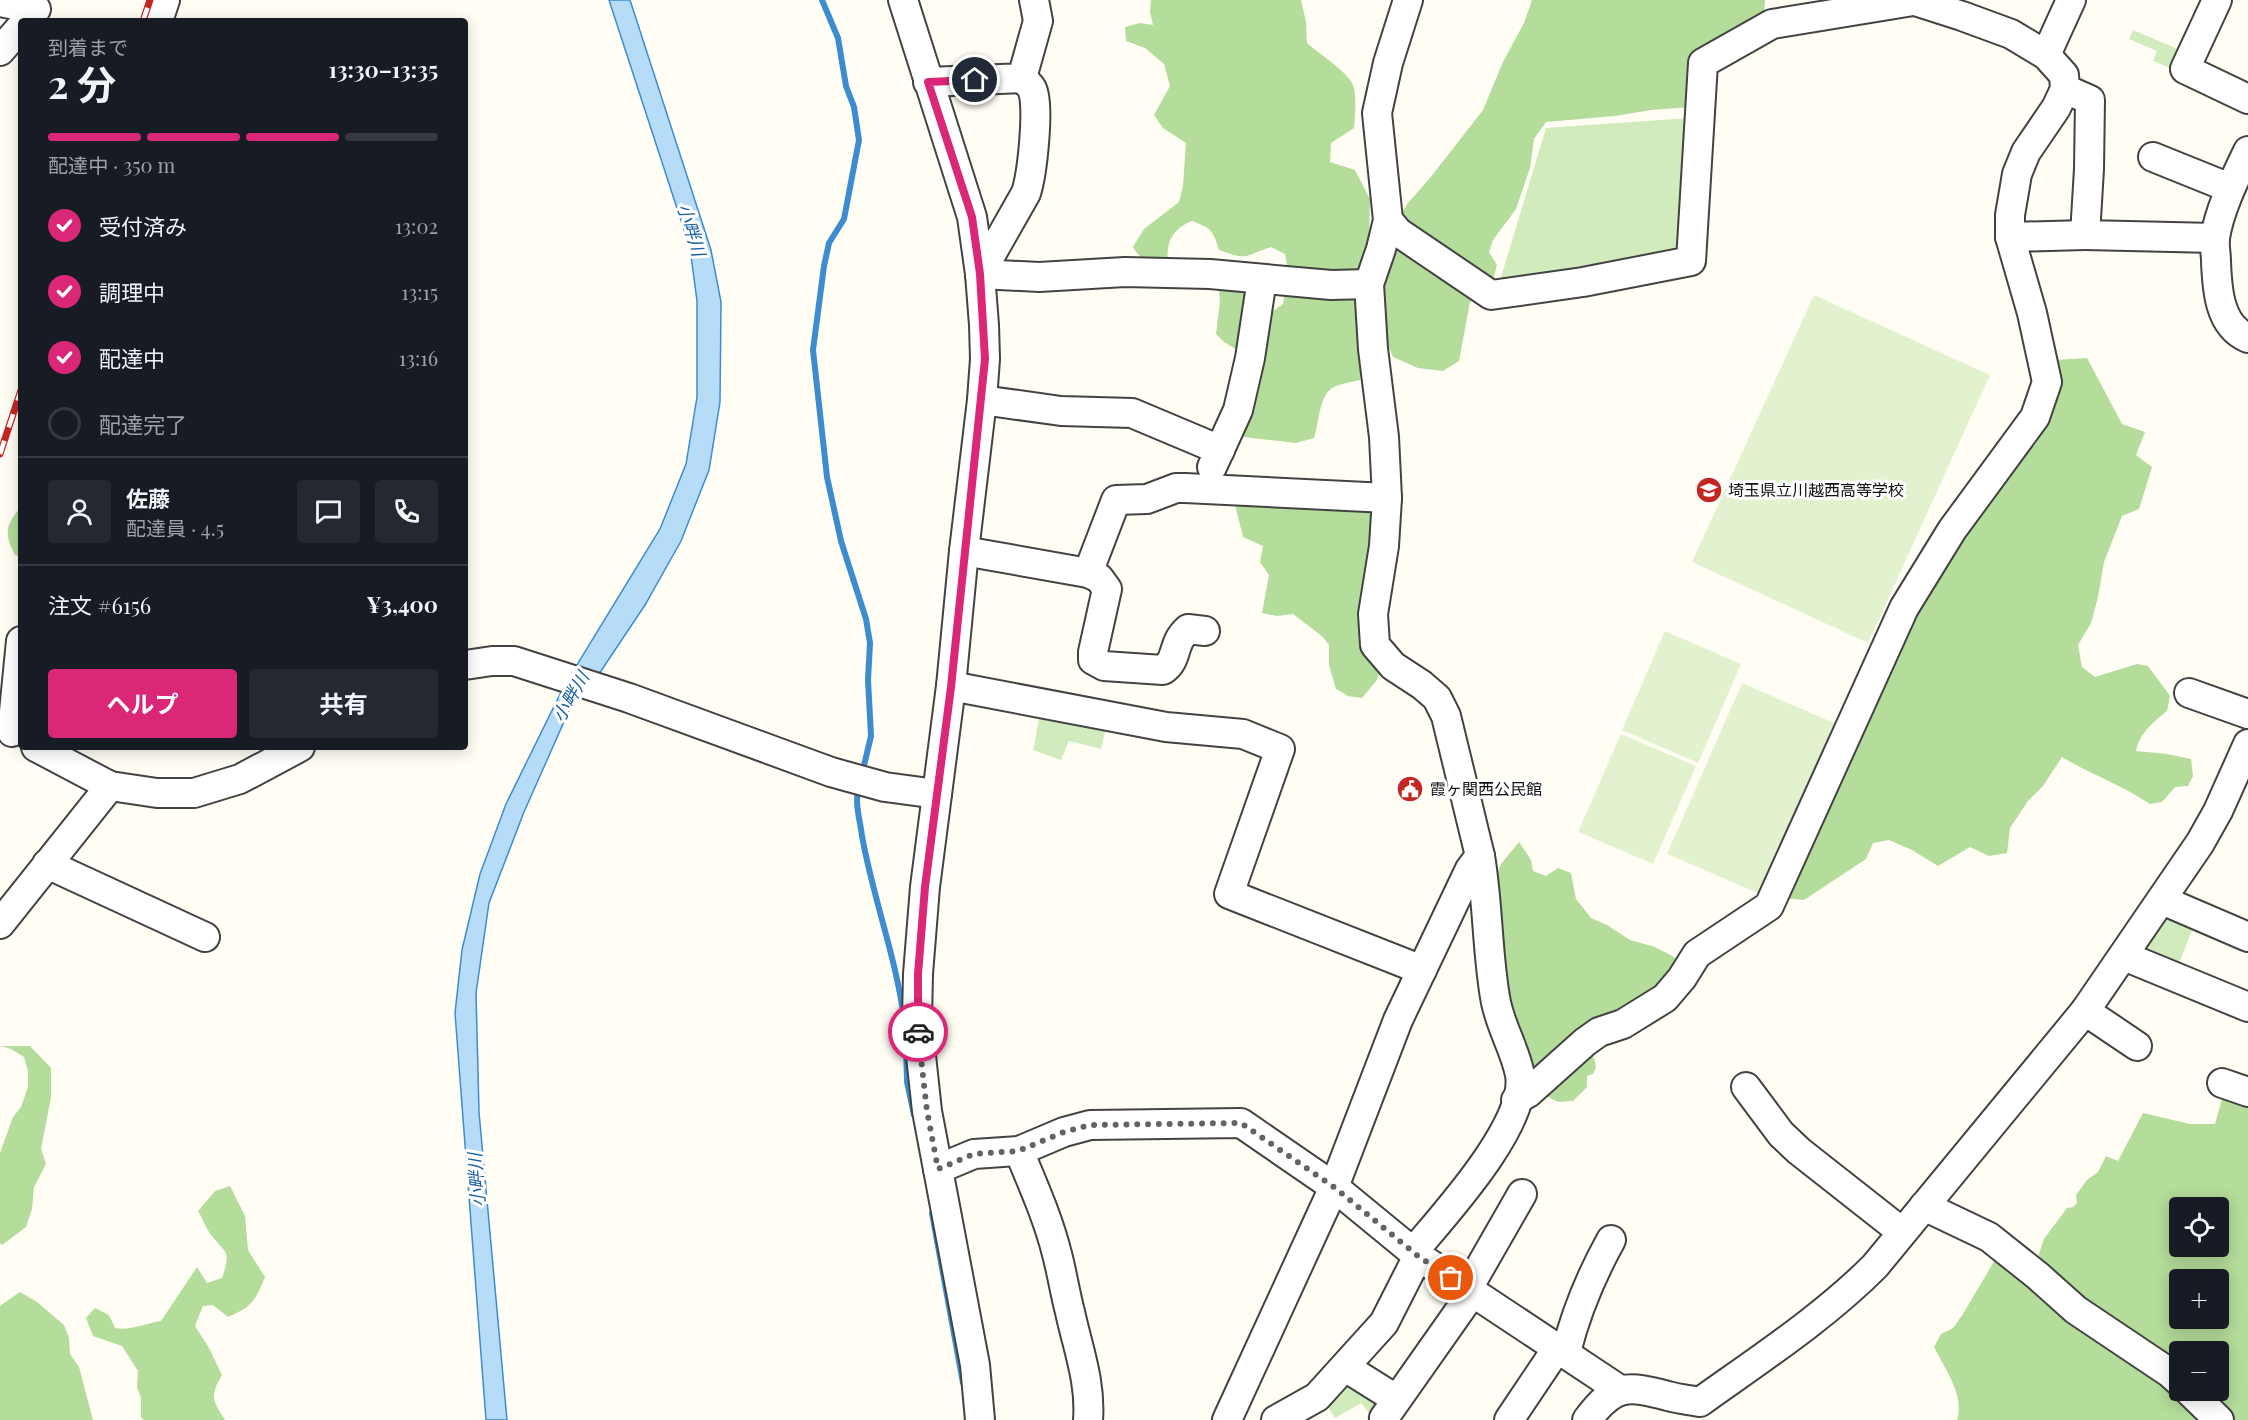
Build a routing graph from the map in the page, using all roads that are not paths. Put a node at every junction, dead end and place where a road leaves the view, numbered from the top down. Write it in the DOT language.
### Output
graph roads {
  1 [pos="165,0"];
  2 [pos="903,0"];
  3 [pos="1034,0"];
  4 [pos="1408,0"];
  5 [pos="2071,0"];
  6 [pos="2217,0"];
  7 [pos="1912,1"];
  8 [pos="0,2"];
  9 [pos="32,14"];
  10 [pos="160,18"];
  11 [pos="18,30"];
  12 [pos="0,51"];
  13 [pos="2046,55"];
  14 [pos="1022,78"];
  15 [pos="928,82"];
  16 [pos="2065,89"];
  17 [pos="2248,99"];
  18 [pos="2248,151"];
  19 [pos="2153,158"];
  20 [pos="2230,188"];
  21 [pos="1388,220"];
  22 [pos="2085,235"];
  23 [pos="2010,237"];
  24 [pos="2215,238"];
  25 [pos="980,274"];
  26 [pos="1262,279"];
  27 [pos="1369,284"];
  28 [pos="2248,338"];
  29 [pos="982,400"];
  30 [pos="1220,450"];
  31 [pos="1203,489"];
  32 [pos="1387,498"];
  33 [pos="964,550"];
  34 [pos="1088,573"];
  35 [pos="1205,631"];
  36 [pos="468,664"];
  37 [pos="951,687"];
  38 [pos="2189,693"];
  39 [pos="18,711"];
  40 [pos="2248,714"];
  41 [pos="17,735"];
  42 [pos="2248,744"];
  43 [pos="44,750"];
  44 [pos="294,750"];
  45 [pos="110,786"];
  46 [pos="937,794"];
  47 [pos="1480,856"];
  48 [pos="47,864"];
  49 [pos="2162,900"];
  50 [pos="0,924"];
  51 [pos="205,938"];
  52 [pos="2248,938"];
  53 [pos="2124,956"];
  54 [pos="1422,970"];
  55 [pos="2248,1007"];
  56 [pos="2085,1011"];
  57 [pos="2137,1046"];
  58 [pos="1746,1088"];
  59 [pos="1516,1100"];
  60 [pos="1018,1151"];
  61 [pos="938,1169"];
  62 [pos="1334,1187"];
  63 [pos="1522,1194"];
  64 [pos="1924,1206"];
  65 [pos="1902,1232"];
  66 [pos="1611,1240"];
  67 [pos="1416,1254"];
  68 [pos="1470,1292"];
  69 [pos="1562,1350"];
  70 [pos="1345,1367"];
  71 [pos="2169,1372"];
  72 [pos="1620,1390"];
  73 [pos="2199,1401"];
  74 [pos="1391,1410"];
  75 [pos="1706,1411"];
  76 [pos="980,1420"];
  77 [pos="1088,1420"];
  78 [pos="1227,1420"];
  79 [pos="1276,1420"];
  80 [pos="1509,1420"];
  81 [pos="1587,1420"];
  82 [pos="2219,1420"];
  1 -- 10 [label="street"];
  2 -- 15 [label="street"];
  3 -- 14 [label="street"];
  4 -- 21 [label="street"];
  5 -- 13 [label="street"];
  6 -- 17 [label="street"];
  7 -- 13 [label="street"];
  7 -- 21 [label="street"];
  8 -- 9 [label="street"];
  11 -- 12 [label="street"];
  13 -- 16 [label="street"];
  14 -- 15 [label="street"];
  14 -- 25 [label="street"];
  15 -- 25 [label="street"];
  16 -- 22 [label="street"];
  16 -- 23 [label="street"];
  18 -- 20 [label="street"];
  19 -- 20 [label="street"];
  20 -- 24 [label="street"];
  21 -- 27 [label="street"];
  22 -- 23 [label="street"];
  22 -- 24 [label="street"];
  23 -- 59 [label="street"];
  24 -- 28 [label="street"];
  25 -- 26 [label="street"];
  25 -- 29 [label="street"];
  26 -- 27 [label="street"];
  26 -- 30 [label="street"];
  27 -- 32 [label="street"];
  29 -- 30 [label="street"];
  29 -- 33 [label="street"];
  30 -- 31 [label="street"];
  31 -- 32 [label="street"];
  31 -- 34 [label="street"];
  32 -- 47 [label="street"];
  33 -- 34 [label="street"];
  33 -- 37 [label="street"];
  34 -- 35 [label="street"];
  36 -- 46 [label="street"];
  37 -- 46 [label="street"];
  37 -- 54 [label="street"];
  38 -- 40 [label="street"];
  39 -- 41 [label="street"];
  42 -- 49 [label="street"];
  43 -- 45 [label="street"];
  44 -- 45 [label="street"];
  45 -- 48 [label="street"];
  46 -- 61 [label="street"];
  47 -- 54 [label="street"];
  47 -- 59 [label="street"];
  48 -- 50 [label="street"];
  48 -- 51 [label="street"];
  49 -- 52 [label="street"];
  49 -- 53 [label="street"];
  53 -- 55 [label="street"];
  53 -- 56 [label="street"];
  54 -- 62 [label="street"];
  56 -- 57 [label="street"];
  56 -- 64 [label="street"];
  58 -- 65 [label="street"];
  59 -- 67 [label="street"];
  60 -- 61 [label="street"];
  60 -- 62 [label="street"];
  60 -- 77 [label="street"];
  61 -- 76 [label="street"];
  62 -- 67 [label="street"];
  62 -- 78 [label="street"];
  63 -- 68 [label="street"];
  64 -- 65 [label="street"];
  64 -- 71 [label="street"];
  65 -- 75 [label="street"];
  66 -- 69 [label="street"];
  67 -- 68 [label="street"];
  67 -- 70 [label="street"];
  68 -- 69 [label="street"];
  68 -- 74 [label="street"];
  69 -- 72 [label="street"];
  69 -- 80 [label="street"];
  70 -- 74 [label="street"];
  70 -- 79 [label="street"];
  72 -- 75 [label="street"];
  72 -- 81 [label="street"];
  73 -- 82 [label="street"];
}
